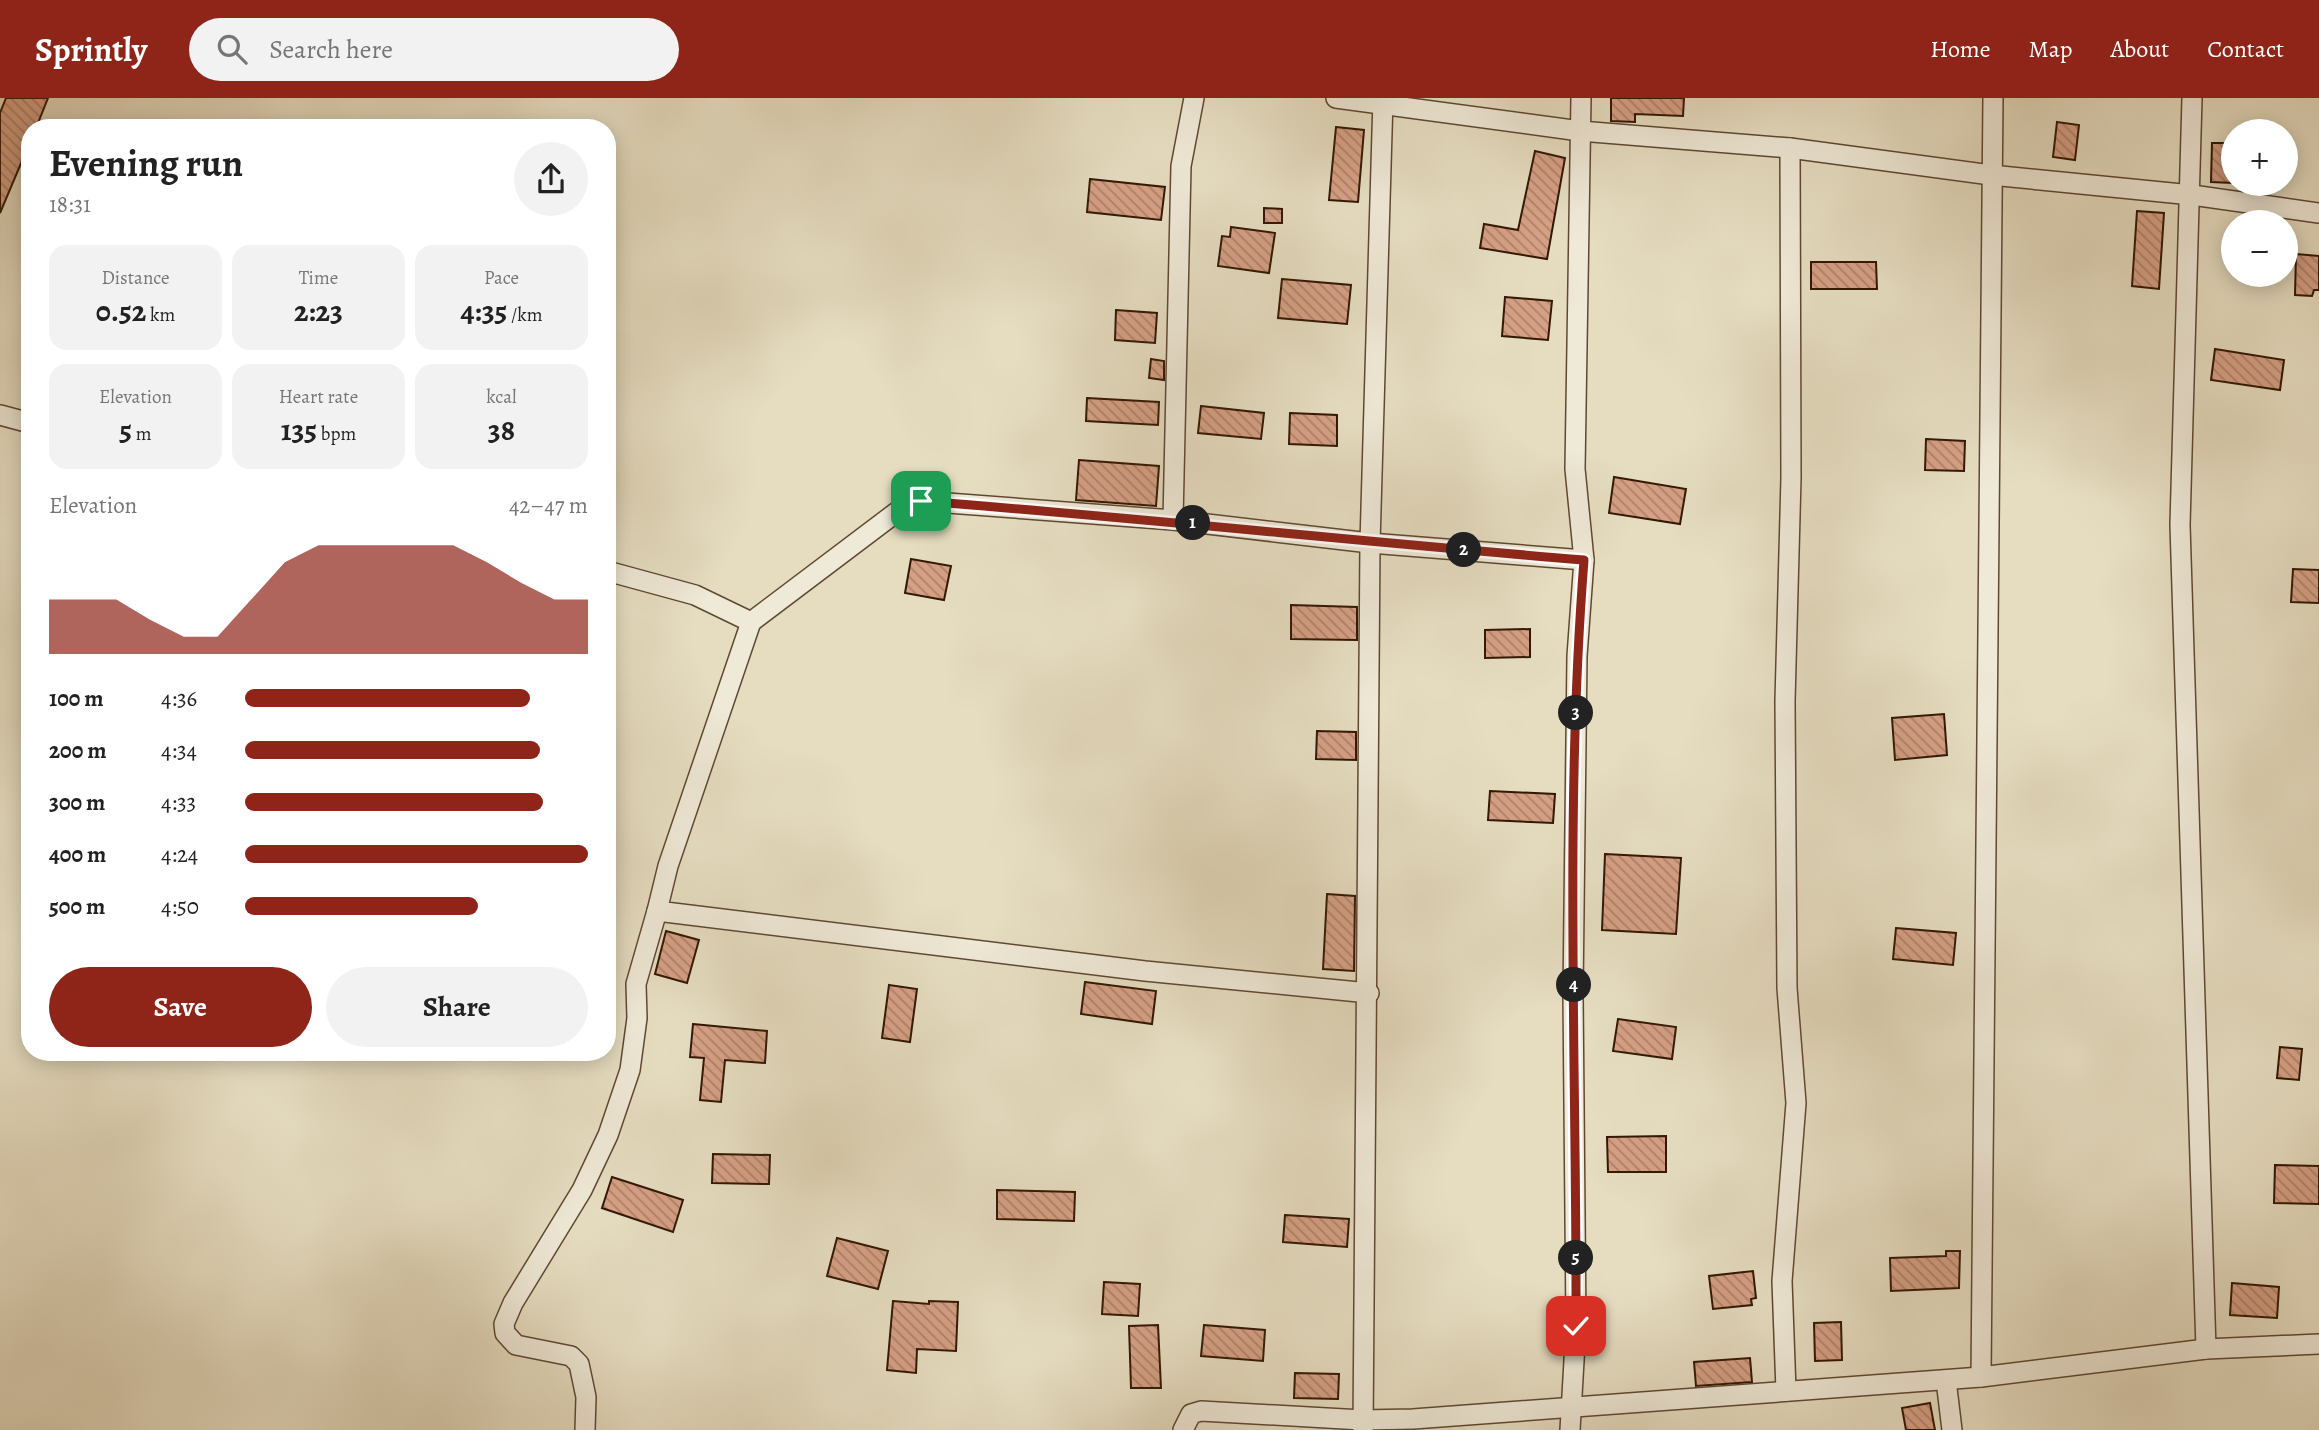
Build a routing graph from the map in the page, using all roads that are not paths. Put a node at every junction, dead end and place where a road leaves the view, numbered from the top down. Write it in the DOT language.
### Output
graph roads {
  1 [pos="1194,98"];
  2 [pos="1336,98"];
  3 [pos="1581,98"];
  4 [pos="1993,98"];
  5 [pos="2192,98"];
  6 [pos="1383,101"];
  7 [pos="1580,131"];
  8 [pos="1790,148"];
  9 [pos="1991,175"];
  10 [pos="2192,195"];
  11 [pos="2319,213"];
  12 [pos="0,415"];
  13 [pos="21,421"];
  14 [pos="1173,520"];
  15 [pos="1370,543"];
  16 [pos="1584,560"];
  17 [pos="616,573"];
  18 [pos="751,622"];
  19 [pos="657,911"];
  20 [pos="1368,993"];
  21 [pos="2319,1343"];
  22 [pos="2206,1349"];
  23 [pos="1981,1377"];
  24 [pos="1946,1380"];
  25 [pos="1786,1391"];
  26 [pos="1571,1405"];
  27 [pos="1363,1425"];
  28 [pos="585,1430"];
  29 [pos="1182,1430"];
  30 [pos="1570,1430"];
  31 [pos="1952,1430"];
  1 -- 14 [label="street"];
  2 -- 6 [label="street"];
  3 -- 7 [label="street"];
  4 -- 9 [label="street"];
  5 -- 10 [label="street"];
  6 -- 7 [label="street"];
  6 -- 15 [label="street"];
  7 -- 8 [label="street"];
  7 -- 16 [label="street"];
  8 -- 9 [label="street"];
  8 -- 25 [label="street"];
  9 -- 10 [label="street"];
  9 -- 23 [label="street"];
  10 -- 11 [label="street"];
  10 -- 22 [label="street"];
  12 -- 13 [label="street"];
  14 -- 15 [label="street"];
  14 -- 18 [label="street"];
  15 -- 16 [label="street"];
  15 -- 20 [label="street"];
  16 -- 26 [label="street"];
  17 -- 18 [label="street"];
  18 -- 19 [label="street"];
  19 -- 20 [label="street"];
  19 -- 28 [label="street"];
  20 -- 27 [label="street"];
  21 -- 22 [label="street"];
  22 -- 23 [label="street"];
  23 -- 24 [label="street"];
  24 -- 25 [label="street"];
  24 -- 31 [label="street"];
  25 -- 26 [label="street"];
  26 -- 27 [label="street"];
  26 -- 30 [label="street"];
  27 -- 29 [label="street"];
}
